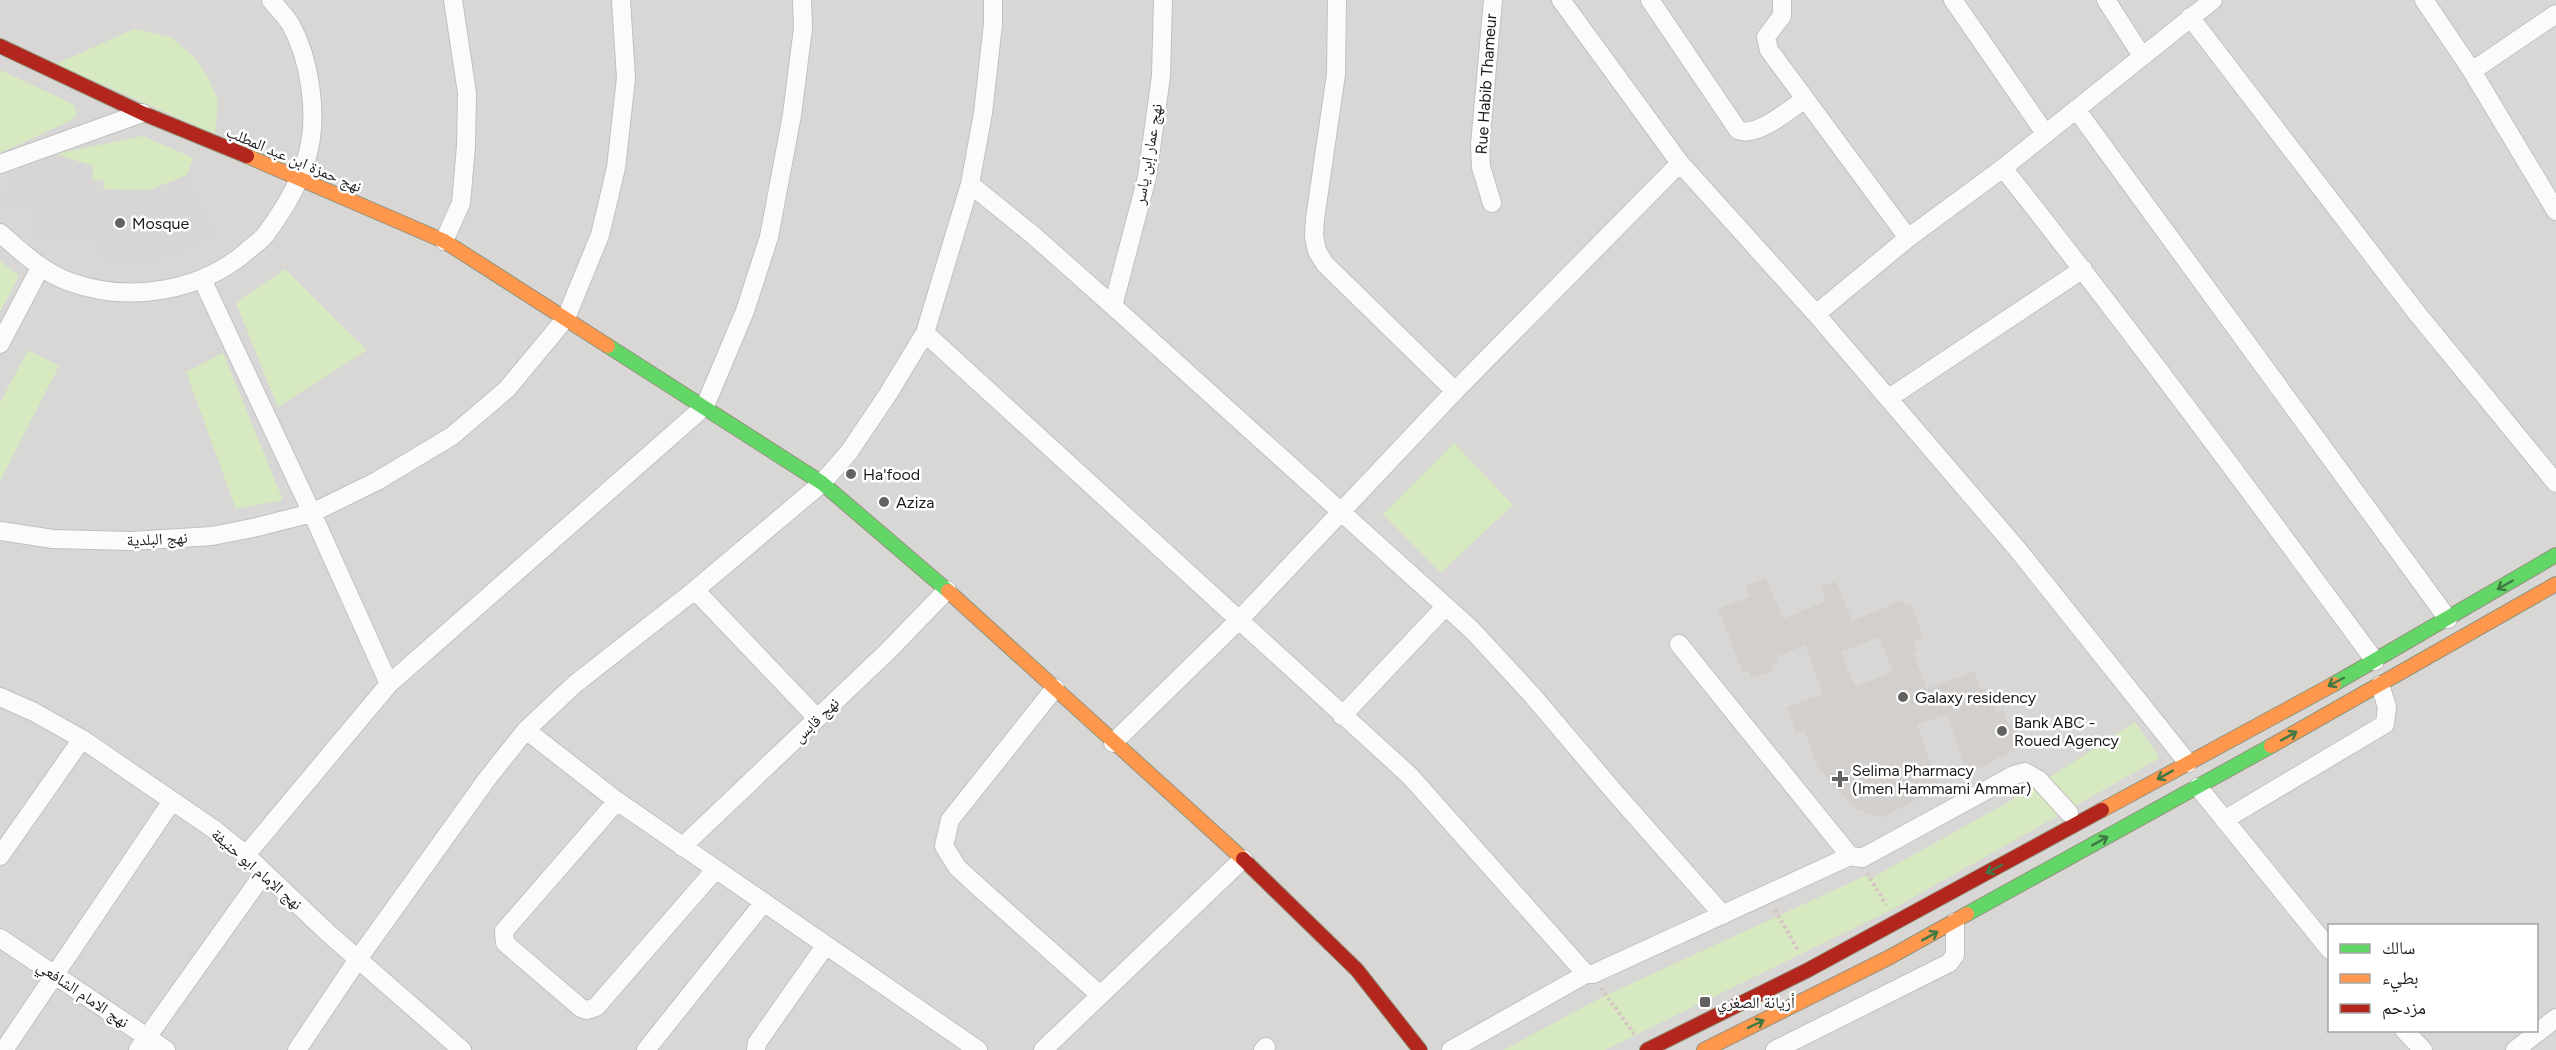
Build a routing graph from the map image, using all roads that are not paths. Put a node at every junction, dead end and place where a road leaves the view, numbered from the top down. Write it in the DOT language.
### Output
graph roads {
  1 [pos="271,0"];
  2 [pos="453,0"];
  3 [pos="621,0"];
  4 [pos="802,0"];
  5 [pos="993,0"];
  6 [pos="1163,0"];
  7 [pos="1337,0"];
  8 [pos="1492,0"];
  9 [pos="1561,0"];
  10 [pos="1650,0"];
  11 [pos="1782,0"];
  12 [pos="1953,0"];
  13 [pos="2106,0"];
  14 [pos="2212,0"];
  15 [pos="2424,0"];
  16 [pos="2556,14"];
  17 [pos="2190,17"];
  18 [pos="0,46"];
  19 [pos="2142,56"];
  20 [pos="2472,71"];
  21 [pos="1804,100"];
  22 [pos="2076,110"];
  23 [pos="142,113"];
  24 [pos="2045,133"];
  25 [pos="0,164"];
  26 [pos="1680,164"];
  27 [pos="2003,168"];
  28 [pos="300,178"];
  29 [pos="970,184"];
  30 [pos="1492,203"];
  31 [pos="2556,211"];
  32 [pos="0,233"];
  33 [pos="1908,238"];
  34 [pos="444,242"];
  35 [pos="40,268"];
  36 [pos="2083,269"];
  37 [pos="202,279"];
  38 [pos="1113,306"];
  39 [pos="1816,314"];
  40 [pos="566,318"];
  41 [pos="925,333"];
  42 [pos="0,344"];
  43 [pos="1455,391"];
  44 [pos="1889,398"];
  45 [pos="705,406"];
  46 [pos="822,483"];
  47 [pos="2556,483"];
  48 [pos="1340,512"];
  49 [pos="312,513"];
  50 [pos="0,531"];
  51 [pos="2556,555"];
  52 [pos="2556,584"];
  53 [pos="695,590"];
  54 [pos="947,590"];
  55 [pos="1444,607"];
  56 [pos="2448,618"];
  57 [pos="1240,619"];
  58 [pos="1679,644"];
  59 [pos="2375,662"];
  60 [pos="389,684"];
  61 [pos="2380,685"];
  62 [pos="1055,688"];
  63 [pos="0,697"];
  64 [pos="1342,716"];
  65 [pos="817,718"];
  66 [pos="2249,729"];
  67 [pos="526,730"];
  68 [pos="82,739"];
  69 [pos="1113,744"];
  70 [pos="2261,751"];
  71 [pos="2188,763"];
  72 [pos="2198,787"];
  73 [pos="172,801"];
  74 [pos="617,801"];
  75 [pos="2069,813"];
  76 [pos="2224,820"];
  77 [pos="682,847"];
  78 [pos="246,855"];
  79 [pos="0,856"];
  80 [pos="1856,857"];
  81 [pos="1243,859"];
  82 [pos="716,870"];
  83 [pos="264,873"];
  84 [pos="764,902"];
  85 [pos="1723,915"];
  86 [pos="1955,922"];
  87 [pos="0,938"];
  88 [pos="825,946"];
  89 [pos="2328,948"];
  90 [pos="358,959"];
  91 [pos="55,974"];
  92 [pos="1590,974"];
  93 [pos="1099,994"];
  94 [pos="2556,1018"];
  95 [pos="2406,1032"];
  96 [pos="142,1043"];
  97 [pos="1644,1046"];
  98 [pos="458,1048"];
  99 [pos="4,1050"];
  100 [pos="166,1050"];
  101 [pos="297,1050"];
  102 [pos="646,1050"];
  103 [pos="756,1050"];
  104 [pos="978,1050"];
  105 [pos="1043,1050"];
  106 [pos="1420,1050"];
  107 [pos="1451,1050"];
  108 [pos="1704,1050"];
  109 [pos="1775,1050"];
  110 [pos="2423,1050"];
  111 [pos="2515,1050"];
  1 -- 28 [label="street"];
  2 -- 34 [label="street"];
  3 -- 40 [label="street, نهج البلدية"];
  4 -- 45 [label="street"];
  5 -- 29 [label="street"];
  6 -- 38 [label="street, نهج عمار إبن ياسر"];
  7 -- 43 [label="street"];
  8 -- 30 [label="street, Rue Habib Thameur"];
  9 -- 26 [label="street"];
  10 -- 21 [label="street"];
  11 -- 21 [label="street"];
  12 -- 24 [label="street"];
  13 -- 19 [label="street"];
  14 -- 17 [label="street"];
  15 -- 20 [label="street"];
  16 -- 20 [label="street"];
  17 -- 19 [label="street"];
  17 -- 47 [label="street"];
  18 -- 23 [label="street, نهج حمزة ابن عبد المطلب"];
  19 -- 22 [label="street"];
  20 -- 31 [label="street"];
  21 -- 33 [label="street"];
  22 -- 24 [label="street"];
  22 -- 56 [label="street"];
  23 -- 25 [label="street"];
  23 -- 28 [label="street, نهج حمزة ابن عبد المطلب"];
  24 -- 27 [label="street"];
  26 -- 39 [label="street"];
  26 -- 43 [label="street"];
  27 -- 33 [label="street"];
  27 -- 36 [label="street"];
  28 -- 34 [label="street, نهج حمزة ابن عبد المطلب"];
  28 -- 37 [label="street"];
  29 -- 38 [label="street"];
  29 -- 41 [label="street"];
  32 -- 35 [label="street"];
  33 -- 39 [label="street"];
  34 -- 40 [label="street, نهج حمزة ابن عبد المطلب"];
  35 -- 37 [label="street"];
  35 -- 42 [label="street"];
  36 -- 44 [label="street"];
  36 -- 59 [label="street"];
  37 -- 49 [label="street"];
  38 -- 48 [label="street"];
  39 -- 44 [label="street"];
  40 -- 45 [label="street, نهج حمزة ابن عبد المطلب"];
  40 -- 49 [label="street, نهج البلدية"];
  41 -- 46 [label="street"];
  41 -- 57 [label="street"];
  43 -- 48 [label="street"];
  44 -- 71 [label="street"];
  45 -- 46 [label="street, نهج حمزة ابن عبد المطلب"];
  45 -- 60 [label="street"];
  46 -- 53 [label="street"];
  46 -- 54 [label="street, نهج حمزة ابن عبد المطلب"];
  48 -- 55 [label="street"];
  48 -- 57 [label="street"];
  49 -- 50 [label="street, نهج البلدية"];
  49 -- 60 [label="street"];
  51 -- 56 [label="street, one-way"];
  52 -- 61 [label="street"];
  53 -- 65 [label="street"];
  53 -- 67 [label="street"];
  54 -- 62 [label="street, نهج حمزة ابن عبد المطلب"];
  54 -- 65 [label="street, نهج قابس"];
  55 -- 64 [label="street"];
  55 -- 85 [label="street"];
  56 -- 59 [label="street"];
  57 -- 64 [label="street"];
  57 -- 69 [label="street"];
  58 -- 80 [label="street"];
  59 -- 66 [label="street, one-way"];
  60 -- 78 [label="street"];
  70 -- 61 [label="street, one-way"];
  61 -- 76 [label="street"];
  62 -- 69 [label="street, نهج حمزة ابن عبد المطلب"];
  62 -- 93 [label="street"];
  63 -- 68 [label="street, نهج الإمام ابو حنيفة"];
  64 -- 92 [label="street"];
  65 -- 77 [label="street, نهج قابس"];
  66 -- 70 [label="street"];
  66 -- 71 [label="street"];
  67 -- 74 [label="street"];
  67 -- 90 [label="street"];
  68 -- 73 [label="street, نهج الإمام ابو حنيفة"];
  68 -- 79 [label="street"];
  69 -- 81 [label="street, نهج حمزة ابن عبد المطلب"];
  70 -- 72 [label="street"];
  71 -- 97 [label="street, one-way"];
  72 -- 76 [label="street"];
  86 -- 72 [label="street, one-way"];
  73 -- 78 [label="street, نهج الإمام ابو حنيفة"];
  73 -- 91 [label="street"];
  74 -- 77 [label="street"];
  74 -- 82 [label="street"];
  75 -- 80 [label="street"];
  76 -- 89 [label="street"];
  77 -- 82 [label="street"];
  78 -- 83 [label="street, نهج الإمام ابو حنيفة"];
  80 -- 85 [label="street"];
  81 -- 93 [label="street"];
  81 -- 106 [label="street, نهج حمزة ابن عبد المطلب"];
  82 -- 84 [label="street"];
  83 -- 90 [label="street, نهج الإمام ابو حنيفة"];
  83 -- 96 [label="street"];
  84 -- 88 [label="street"];
  84 -- 102 [label="street"];
  85 -- 92 [label="street"];
  108 -- 86 [label="street, one-way"];
  86 -- 109 [label="street"];
  87 -- 91 [label="street, نهج الامام الشافعي"];
  88 -- 103 [label="street"];
  88 -- 104 [label="street"];
  90 -- 98 [label="street, نهج الإمام ابو حنيفة"];
  90 -- 101 [label="street"];
  91 -- 96 [label="street, نهج الامام الشافعي"];
  91 -- 99 [label="street"];
  92 -- 107 [label="street"];
  93 -- 105 [label="street"];
  94 -- 111 [label="street"];
  95 -- 110 [label="street"];
  96 -- 100 [label="street, نهج الامام الشافعي"];
}
